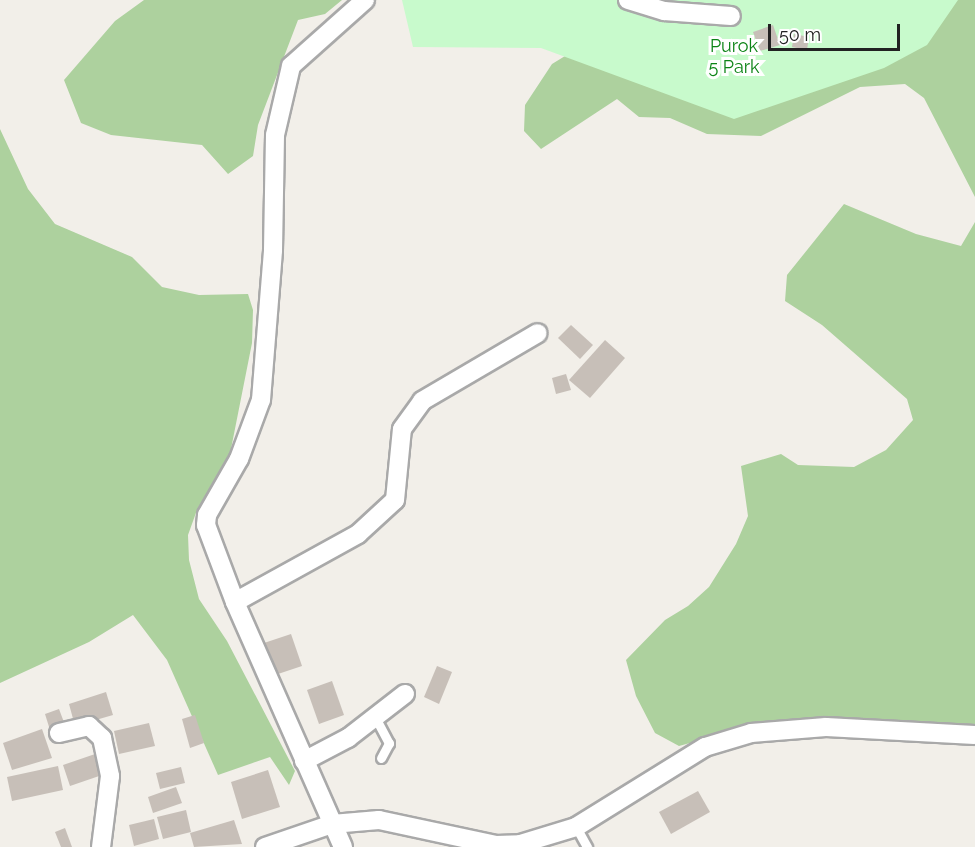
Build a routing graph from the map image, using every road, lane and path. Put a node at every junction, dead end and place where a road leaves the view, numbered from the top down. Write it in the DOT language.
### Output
graph roads {
  1 [pos="365,0"];
  2 [pos="628,0"];
  3 [pos="731,16"];
  4 [pos="538,333"];
  5 [pos="235,602"];
  6 [pos="405,694"];
  7 [pos="375,717"];
  8 [pos="58,733"];
  9 [pos="975,735"];
  10 [pos="381,758"];
  11 [pos="304,761"];
  12 [pos="332,824"];
  13 [pos="576,827"];
  14 [pos="101,847"];
  15 [pos="266,847"];
  16 [pos="343,847"];
  17 [pos="587,847"];
  1 -- 5 [label="street"];
  2 -- 3 [label="street"];
  4 -- 5 [label="street"];
  5 -- 11 [label="street"];
  6 -- 7 [label="street"];
  7 -- 10 [label="lane"];
  7 -- 11 [label="street"];
  8 -- 14 [label="street"];
  9 -- 13 [label="street"];
  11 -- 12 [label="street"];
  12 -- 13 [label="street"];
  12 -- 15 [label="street"];
  12 -- 16 [label="street"];
  13 -- 17 [label="lane"];
}
